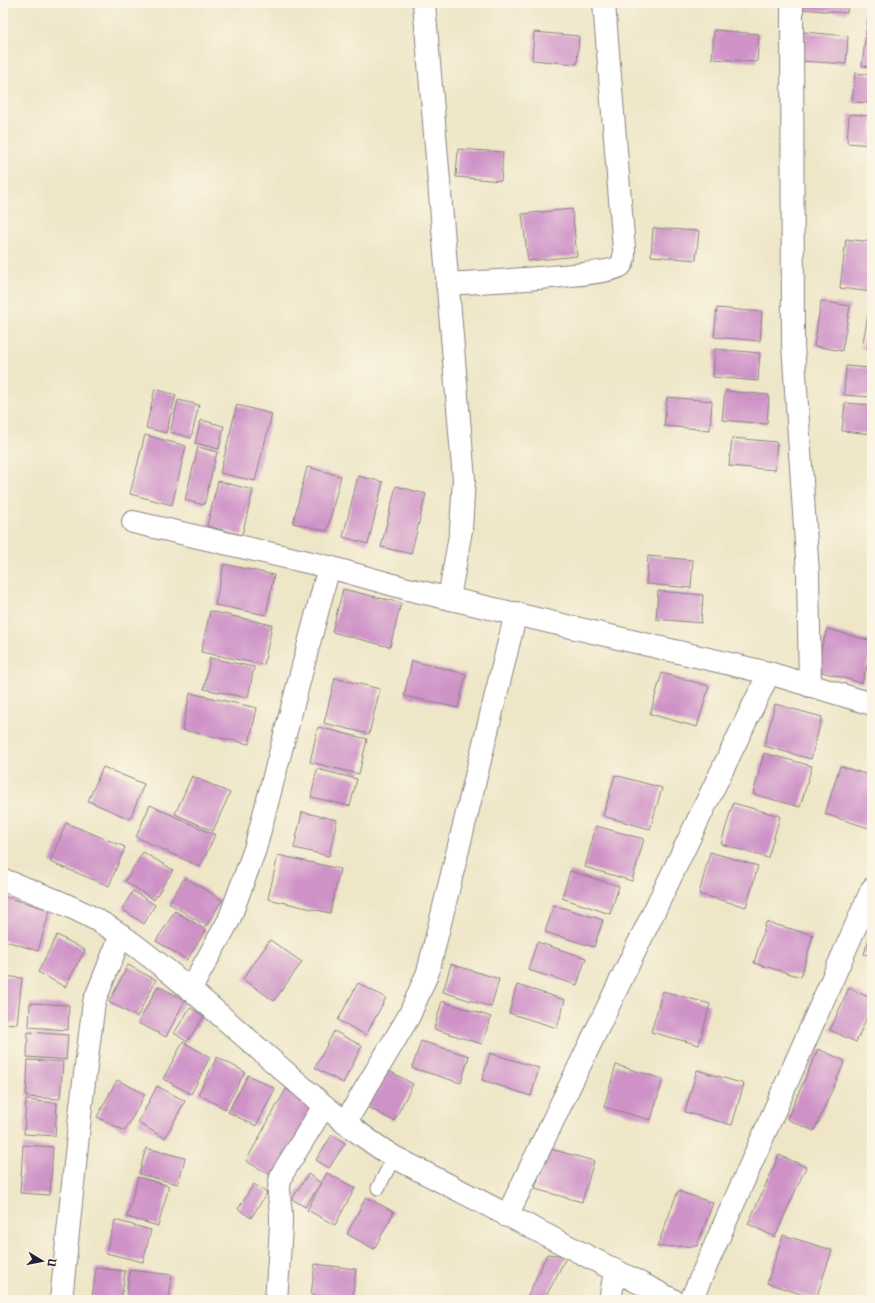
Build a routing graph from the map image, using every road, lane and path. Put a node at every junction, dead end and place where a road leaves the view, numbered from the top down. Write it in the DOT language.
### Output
graph roads {
  1 [pos="424,3"];
  2 [pos="604,3"];
  3 [pos="792,3"];
  4 [pos="447,284"];
  5 [pos="134,522"];
  6 [pos="329,567"];
  7 [pos="449,598"];
  8 [pos="516,613"];
  9 [pos="769,673"];
  10 [pos="810,686"];
  11 [pos="872,704"];
  12 [pos="3,880"];
  13 [pos="872,889"];
  14 [pos="121,935"];
  15 [pos="190,990"];
  16 [pos="324,1106"];
  17 [pos="345,1123"];
  18 [pos="394,1157"];
  19 [pos="378,1188"];
  20 [pos="507,1216"];
  21 [pos="615,1271"];
  22 [pos="61,1300"];
  23 [pos="276,1300"];
  24 [pos="610,1300"];
  25 [pos="673,1300"];
  26 [pos="691,1300"];
  1 -- 4 [label="street"];
  2 -- 4 [label="street"];
  3 -- 10 [label="street"];
  4 -- 7 [label="street"];
  5 -- 6 [label="street"];
  6 -- 7 [label="street"];
  6 -- 15 [label="street"];
  7 -- 8 [label="street"];
  8 -- 9 [label="street"];
  8 -- 17 [label="street"];
  9 -- 10 [label="street"];
  9 -- 20 [label="street"];
  10 -- 11 [label="street"];
  12 -- 14 [label="street"];
  13 -- 26 [label="street"];
  14 -- 15 [label="street"];
  14 -- 22 [label="street"];
  15 -- 16 [label="street"];
  16 -- 17 [label="street"];
  16 -- 23 [label="street"];
  17 -- 18 [label="street"];
  18 -- 19 [label="lane"];
  18 -- 20 [label="street"];
  20 -- 21 [label="street"];
  21 -- 24 [label="street"];
  21 -- 25 [label="street"];
}
